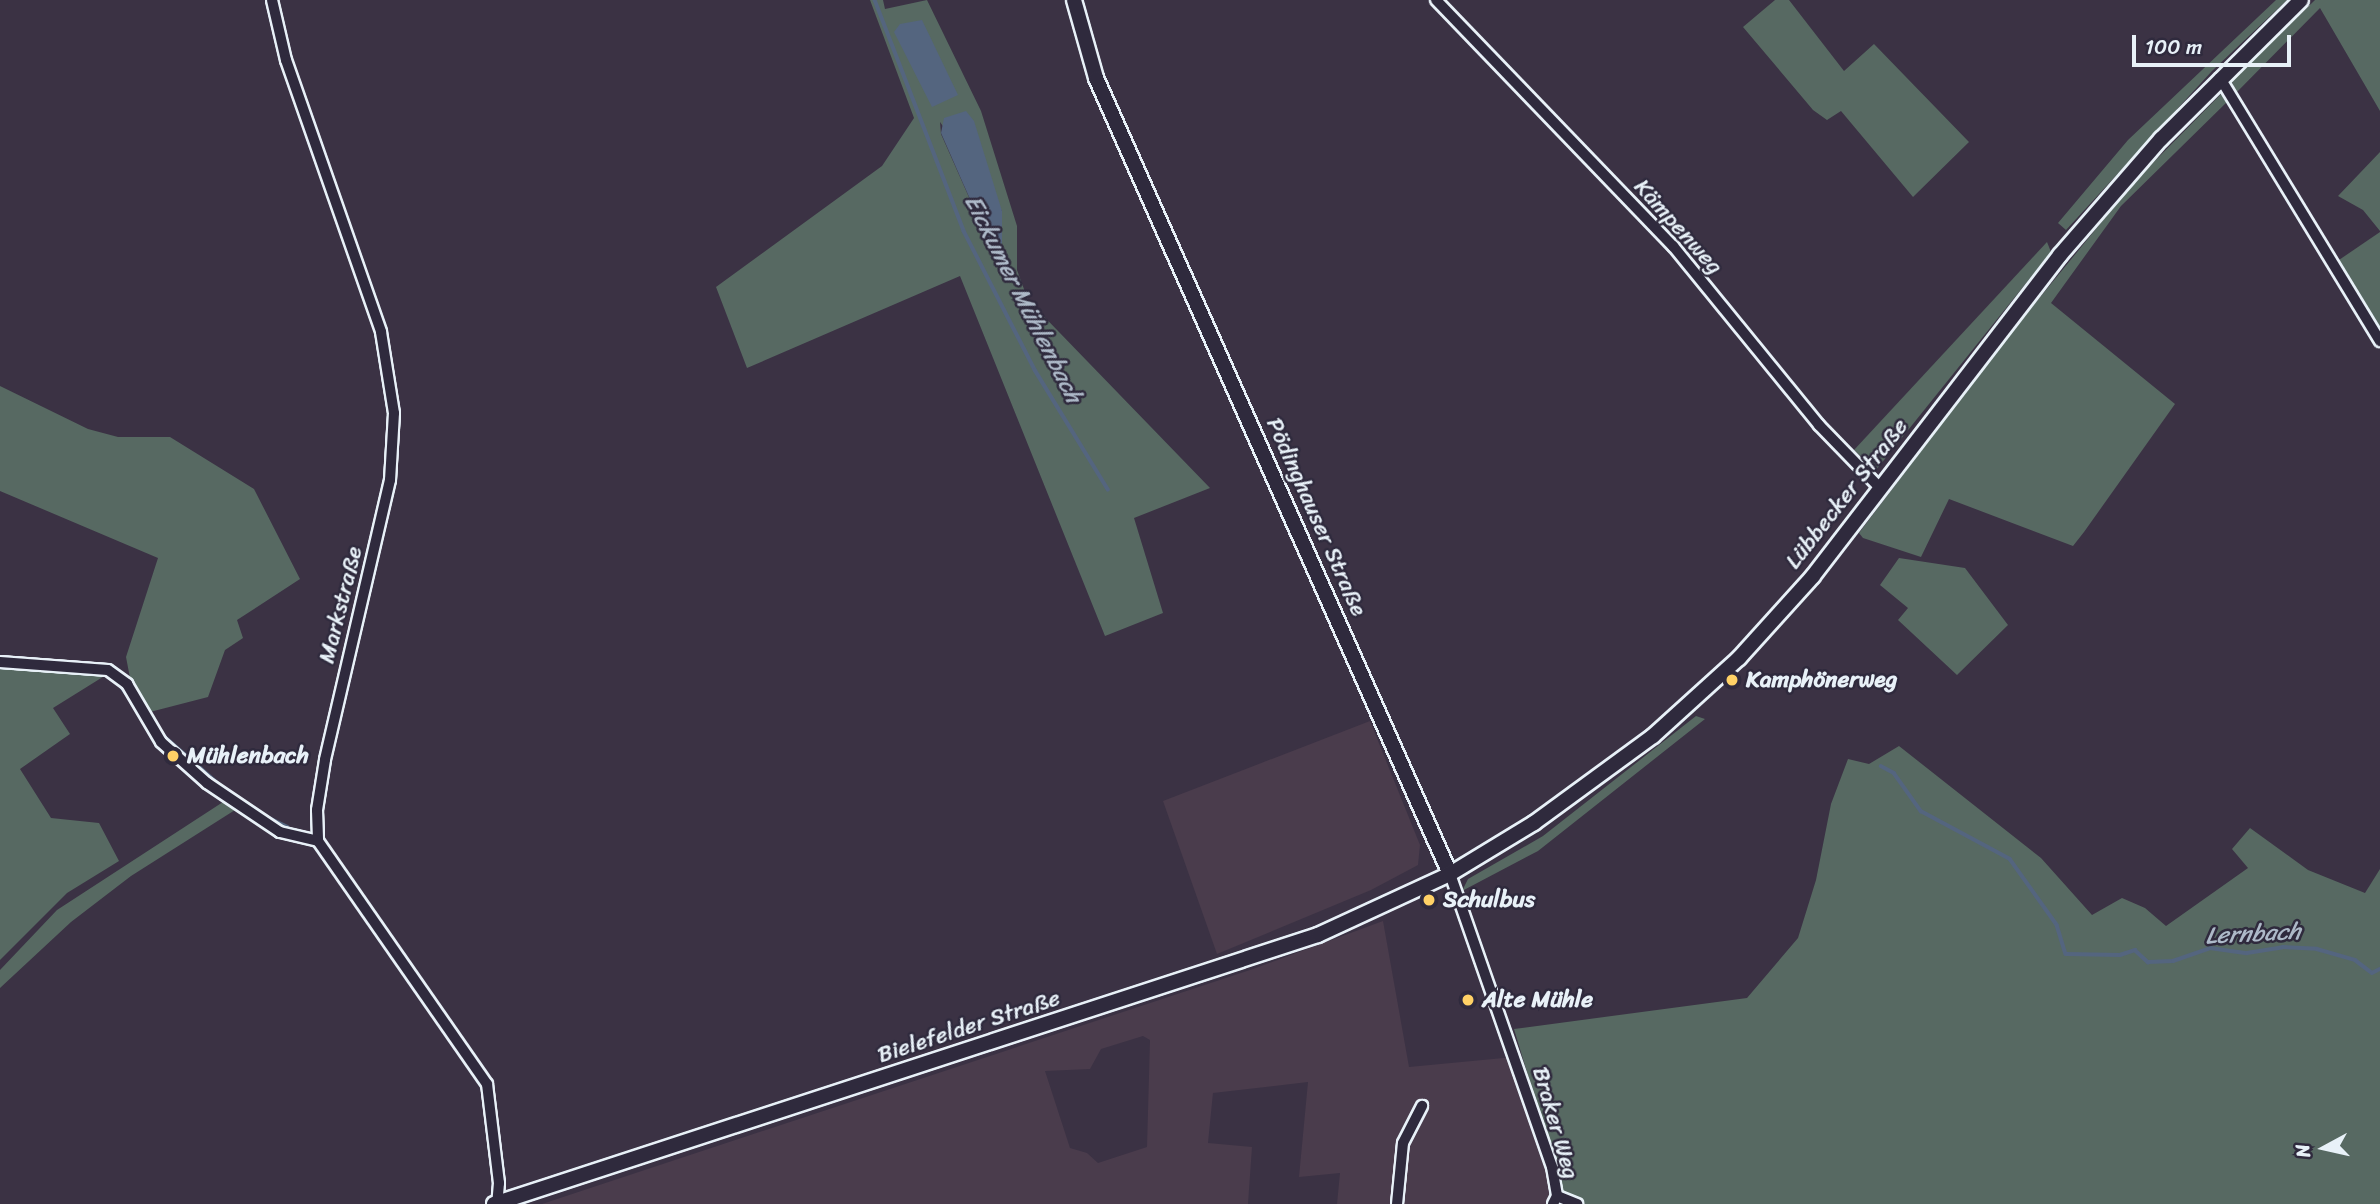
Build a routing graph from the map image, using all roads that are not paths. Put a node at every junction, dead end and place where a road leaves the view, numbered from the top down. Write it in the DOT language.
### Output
graph roads {
  1 [pos="272,0"];
  2 [pos="1074,0"];
  3 [pos="1436,0"];
  4 [pos="2301,0"];
  5 [pos="2220,78"];
  6 [pos="2380,341"];
  7 [pos="1881,489"];
  8 [pos="0,662"];
  9 [pos="318,841"];
  10 [pos="1450,874"];
  11 [pos="1514,1054"];
  12 [pos="1422,1106"];
  13 [pos="499,1183"];
  14 [pos="1555,1200"];
  15 [pos="514,1201"];
  16 [pos="496,1204"];
  17 [pos="1397,1204"];
  18 [pos="1577,1204"];
  1 -- 9 [label="street, Markstraße"];
  2 -- 10 [label="main road, Pödinghauser Straße"];
  3 -- 7 [label="street, Kämpenweg"];
  4 -- 5 [label="main road, Lübbecker Straße"];
  5 -- 6 [label="street"];
  5 -- 7 [label="main road, Lübbecker Straße"];
  7 -- 10 [label="main road, Lübbecker Straße"];
  8 -- 9 [label="street"];
  9 -- 13 [label="street"];
  10 -- 11 [label="street, Pödinghauser Straße"];
  10 -- 15 [label="main road, Bielefelder Straße"];
  11 -- 14 [label="street, Braker Weg"];
  12 -- 17 [label="street"];
  13 -- 15 [label="street"];
  13 -- 16 [label="street"];
  14 -- 18 [label="street"];
  15 -- 16 [label="main road, Bielefelder Straße"];
}
